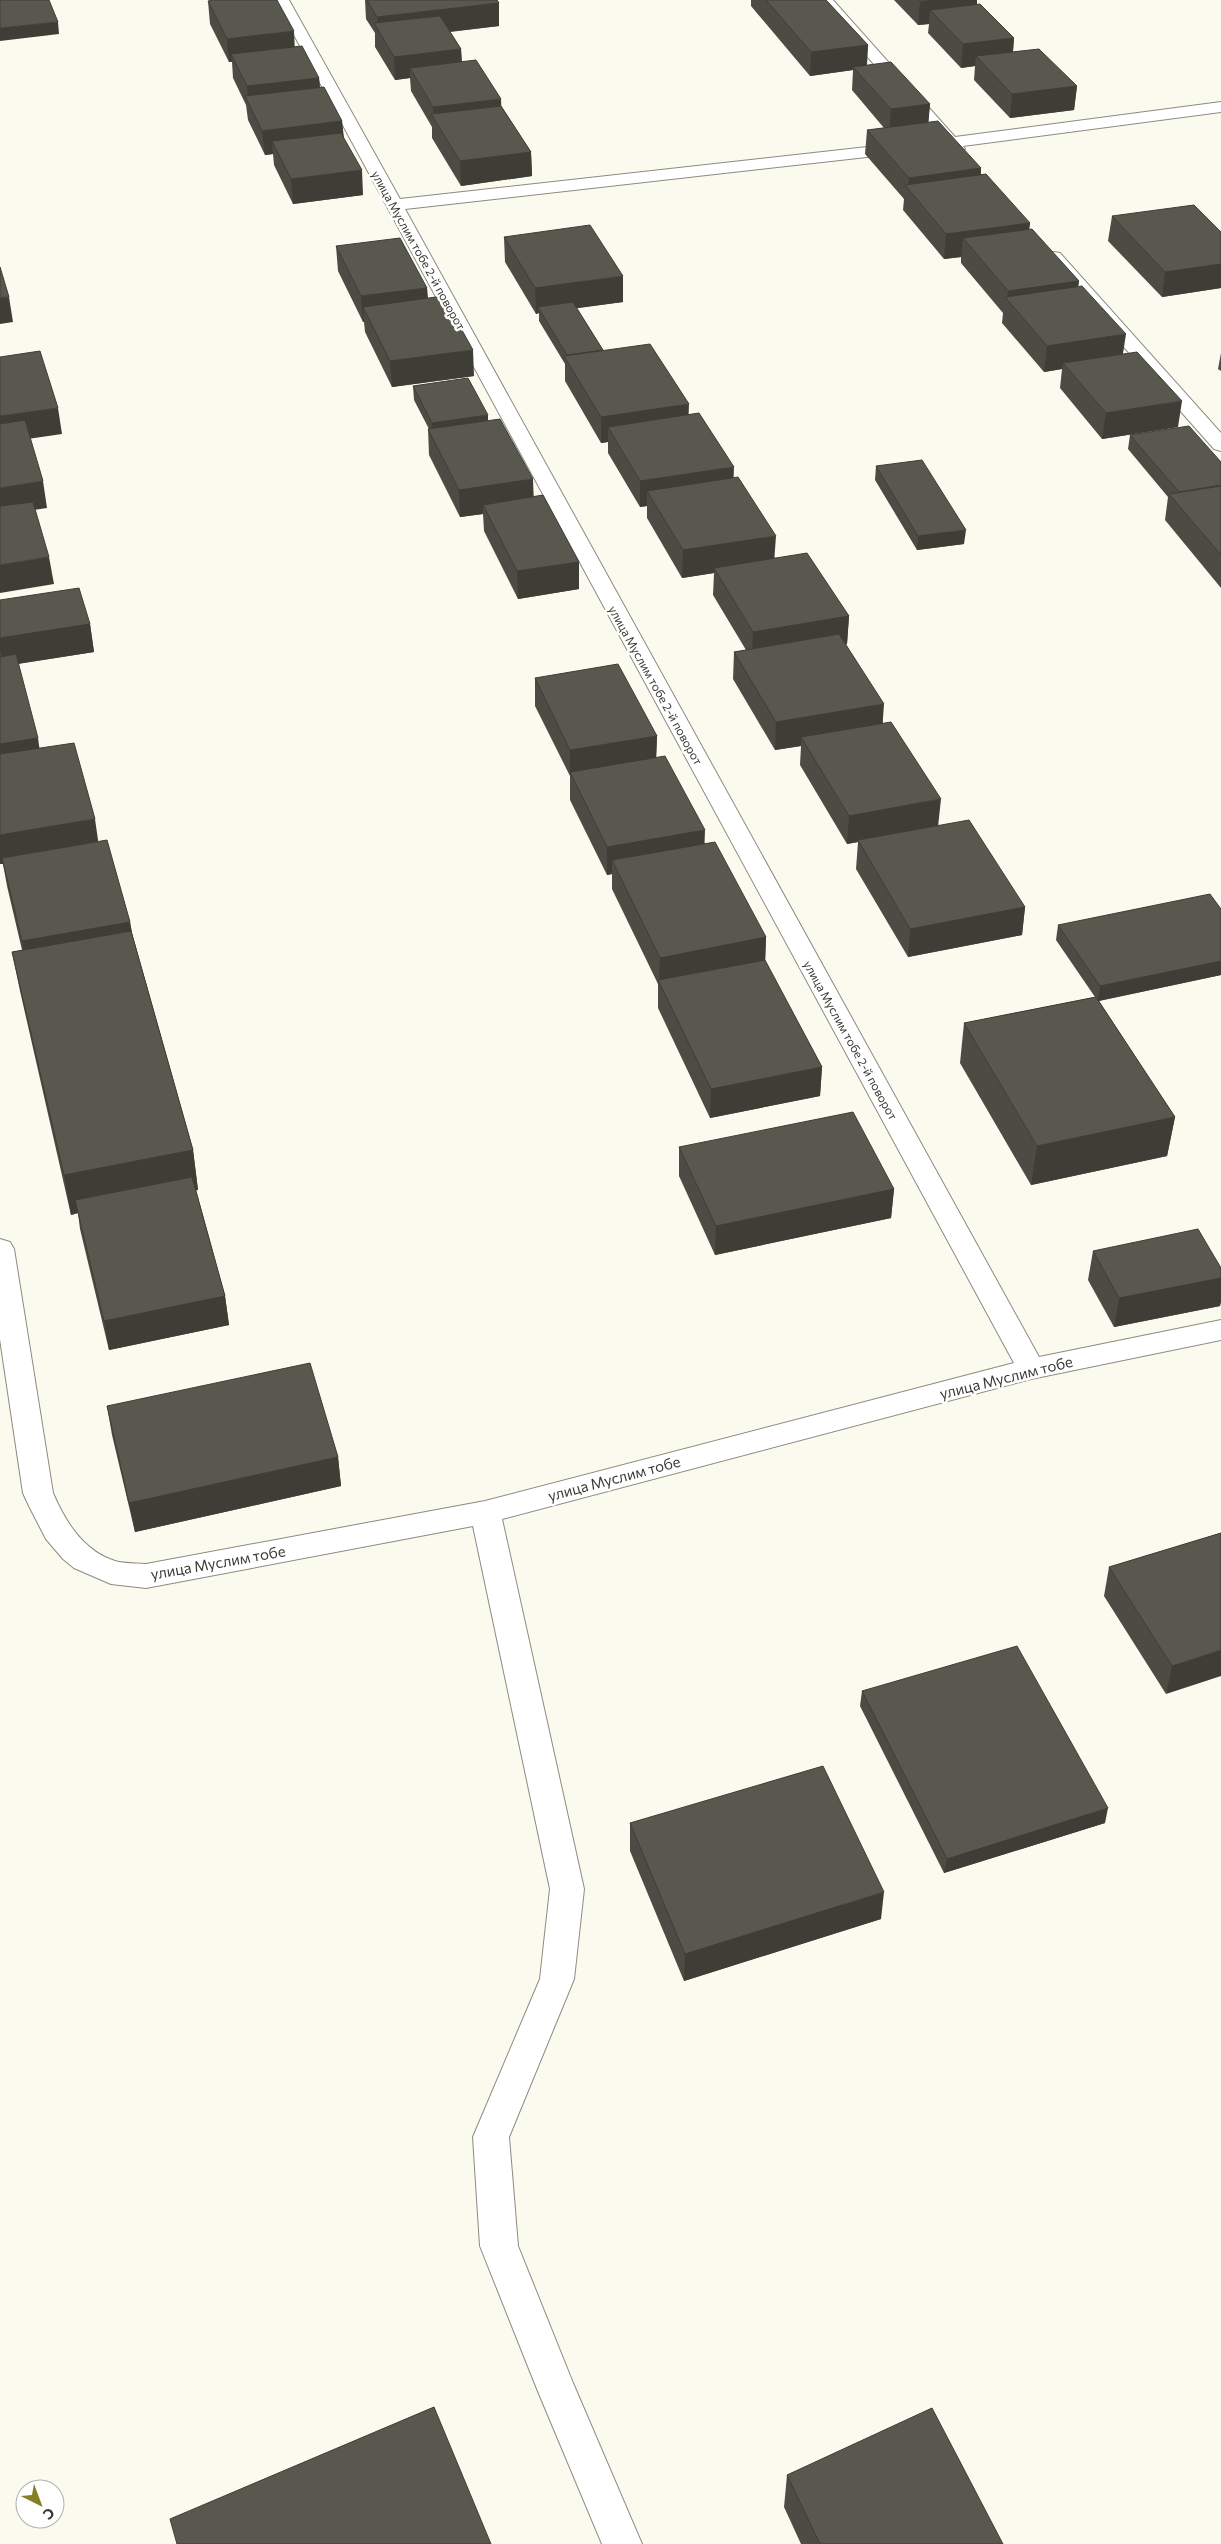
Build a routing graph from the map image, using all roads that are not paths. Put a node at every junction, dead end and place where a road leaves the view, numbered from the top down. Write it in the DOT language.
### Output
graph roads {
  1 [pos="282,0"];
  2 [pos="825,0"];
  3 [pos="1221,107"];
  4 [pos="952,142"];
  5 [pos="971,164"];
  6 [pos="394,205"];
  7 [pos="1044,246"];
  8 [pos="1221,445"];
  9 [pos="0,1249"];
  10 [pos="1221,1330"];
  11 [pos="1031,1369"];
  12 [pos="485,1512"];
  13 [pos="622,2544"];
  1 -- 6 [label="street, улица Муслим тобе 2-й поворот"];
  2 -- 4 [label="street"];
  3 -- 4 [label="street"];
  4 -- 5 [label="street"];
  4 -- 6 [label="street"];
  6 -- 11 [label="street, улица Муслим тобе 2-й поворот"];
  7 -- 8 [label="street"];
  9 -- 12 [label="street, улица Муслим тобе"];
  10 -- 11 [label="street, улица Муслим тобе"];
  11 -- 12 [label="street, улица Муслим тобе"];
  12 -- 13 [label="street"];
}
